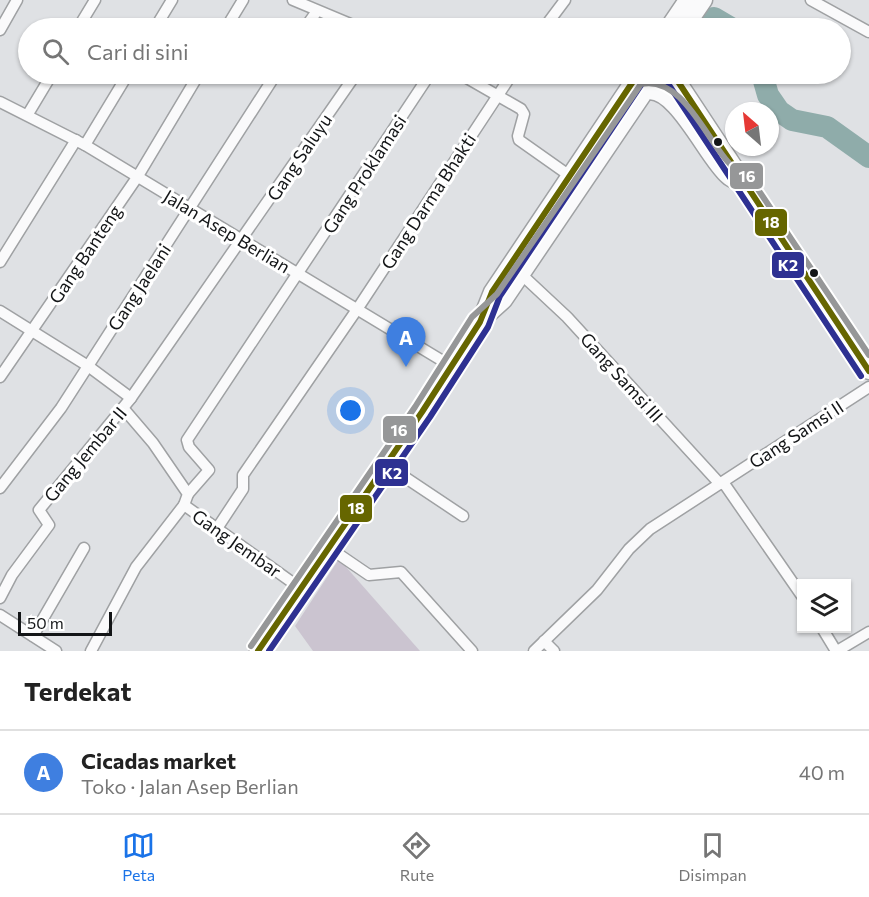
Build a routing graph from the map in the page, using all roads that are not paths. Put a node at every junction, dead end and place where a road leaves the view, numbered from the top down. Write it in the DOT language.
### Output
graph roads {
  1 [pos="17,0"];
  2 [pos="95,0"];
  3 [pos="172,0"];
  4 [pos="243,0"];
  5 [pos="293,0"];
  6 [pos="565,0"];
  7 [pos="687,0"];
  8 [pos="704,0"];
  9 [pos="811,0"];
  10 [pos="317,11"];
  11 [pos="84,18"];
  12 [pos="161,18"];
  13 [pos="232,18"];
  14 [pos="312,18"];
  15 [pos="335,18"];
  16 [pos="552,18"];
  17 [pos="675,18"];
  18 [pos="692,18"];
  19 [pos="844,18"];
  20 [pos="851,22"];
  21 [pos="0,30"];
  22 [pos="869,32"];
  23 [pos="46,84"];
  24 [pos="121,84"];
  25 [pos="193,84"];
  26 [pos="269,84"];
  27 [pos="349,84"];
  28 [pos="423,84"];
  29 [pos="479,84"];
  30 [pos="505,84"];
  31 [pos="631,84"];
  32 [pos="680,84"];
  33 [pos="498,94"];
  34 [pos="0,102"];
  35 [pos="28,114"];
  36 [pos="80,142"];
  37 [pos="138,176"];
  38 [pos="570,177"];
  39 [pos="744,185"];
  40 [pos="188,208"];
  41 [pos="242,241"];
  42 [pos="0,262"];
  43 [pos="298,274"];
  44 [pos="521,274"];
  45 [pos="358,308"];
  46 [pos="0,311"];
  47 [pos="480,322"];
  48 [pos="33,331"];
  49 [pos="864,357"];
  50 [pos="88,366"];
  51 [pos="451,366"];
  52 [pos="869,371"];
  53 [pos="0,377"];
  54 [pos="869,387"];
  55 [pos="131,398"];
  56 [pos="123,408"];
  57 [pos="385,464"];
  58 [pos="718,481"];
  59 [pos="0,488"];
  60 [pos="186,500"];
  61 [pos="463,516"];
  62 [pos="216,530"];
  63 [pos="328,547"];
  64 [pos="84,548"];
  65 [pos="300,588"];
  66 [pos="797,590"];
  67 [pos="0,598"];
  68 [pos="0,615"];
  69 [pos="825,633"];
  70 [pos="33,636"];
  71 [pos="867,638"];
  72 [pos="544,641"];
  73 [pos="264,648"];
  74 [pos="56,651"];
  75 [pos="91,651"];
  76 [pos="472,651"];
  77 [pos="534,651"];
  78 [pos="554,651"];
  79 [pos="836,651"];
  1 -- 21 [label="street"];
  2 -- 11 [label="street"];
  3 -- 12 [label="street"];
  4 -- 13 [label="street"];
  5 -- 10 [label="street"];
  6 -- 16 [label="street"];
  7 -- 17 [label="main road"];
  8 -- 18 [label="main road"];
  9 -- 19 [label="street"];
  10 -- 14 [label="street"];
  10 -- 15 [label="street"];
  20 -- 22 [label="street"];
  23 -- 35 [label="street"];
  24 -- 36 [label="street"];
  25 -- 37 [label="street, Gang Banteng"];
  26 -- 40 [label="street, Gang Jaelani"];
  27 -- 41 [label="street, Gang Saluyu"];
  28 -- 43 [label="street, Gang Proklamasi"];
  29 -- 33 [label="street"];
  30 -- 33 [label="street, Gang Darma Bhakti"];
  31 -- 38 [label="main road"];
  32 -- 39 [label="main road"];
  33 -- 38 [label="street"];
  33 -- 45 [label="street, Gang Darma Bhakti"];
  34 -- 35 [label="street, Jalan Asep Berlian"];
  35 -- 36 [label="street, Jalan Asep Berlian"];
  36 -- 37 [label="street, Jalan Asep Berlian"];
  36 -- 42 [label="street"];
  37 -- 40 [label="street, Jalan Asep Berlian"];
  37 -- 48 [label="street, Gang Banteng"];
  38 -- 47 [label="main road"];
  39 -- 44 [label="main road"];
  39 -- 49 [label="main road"];
  40 -- 41 [label="street, Jalan Asep Berlian"];
  40 -- 50 [label="street, Gang Jaelani"];
  41 -- 43 [label="street, Jalan Asep Berlian"];
  41 -- 55 [label="street, Gang Saluyu"];
  43 -- 45 [label="street, Jalan Asep Berlian"];
  43 -- 60 [label="street, Gang Proklamasi"];
  44 -- 47 [label="main road"];
  44 -- 58 [label="street, Gang Samsi III"];
  45 -- 51 [label="street, Jalan Asep Berlian"];
  45 -- 62 [label="street, Gang Darma Bhakti"];
  46 -- 48 [label="street"];
  47 -- 51 [label="main road"];
  48 -- 50 [label="street"];
  48 -- 53 [label="street, Gang Banteng"];
  49 -- 52 [label="main road"];
  50 -- 55 [label="street"];
  50 -- 59 [label="street, Gang Jaelani"];
  51 -- 57 [label="main road"];
  54 -- 58 [label="street, Gang Samsi II"];
  55 -- 56 [label="street, Gang Jembar II"];
  56 -- 60 [label="street, Gang Jembar"];
  56 -- 67 [label="street, Gang Jembar II"];
  57 -- 61 [label="street"];
  57 -- 63 [label="main road"];
  58 -- 66 [label="street, Gang Samsi III"];
  58 -- 72 [label="street, Gang Samsi II"];
  60 -- 62 [label="street, Gang Jembar"];
  60 -- 75 [label="street"];
  62 -- 65 [label="street, Gang Jembar"];
  63 -- 65 [label="main road"];
  63 -- 76 [label="street"];
  64 -- 70 [label="street"];
  65 -- 73 [label="main road"];
  68 -- 70 [label="street"];
  69 -- 79 [label="street"];
  70 -- 74 [label="street"];
  71 -- 79 [label="street"];
  72 -- 77 [label="street, Gang Samsi II"];
  72 -- 78 [label="street"];
}
